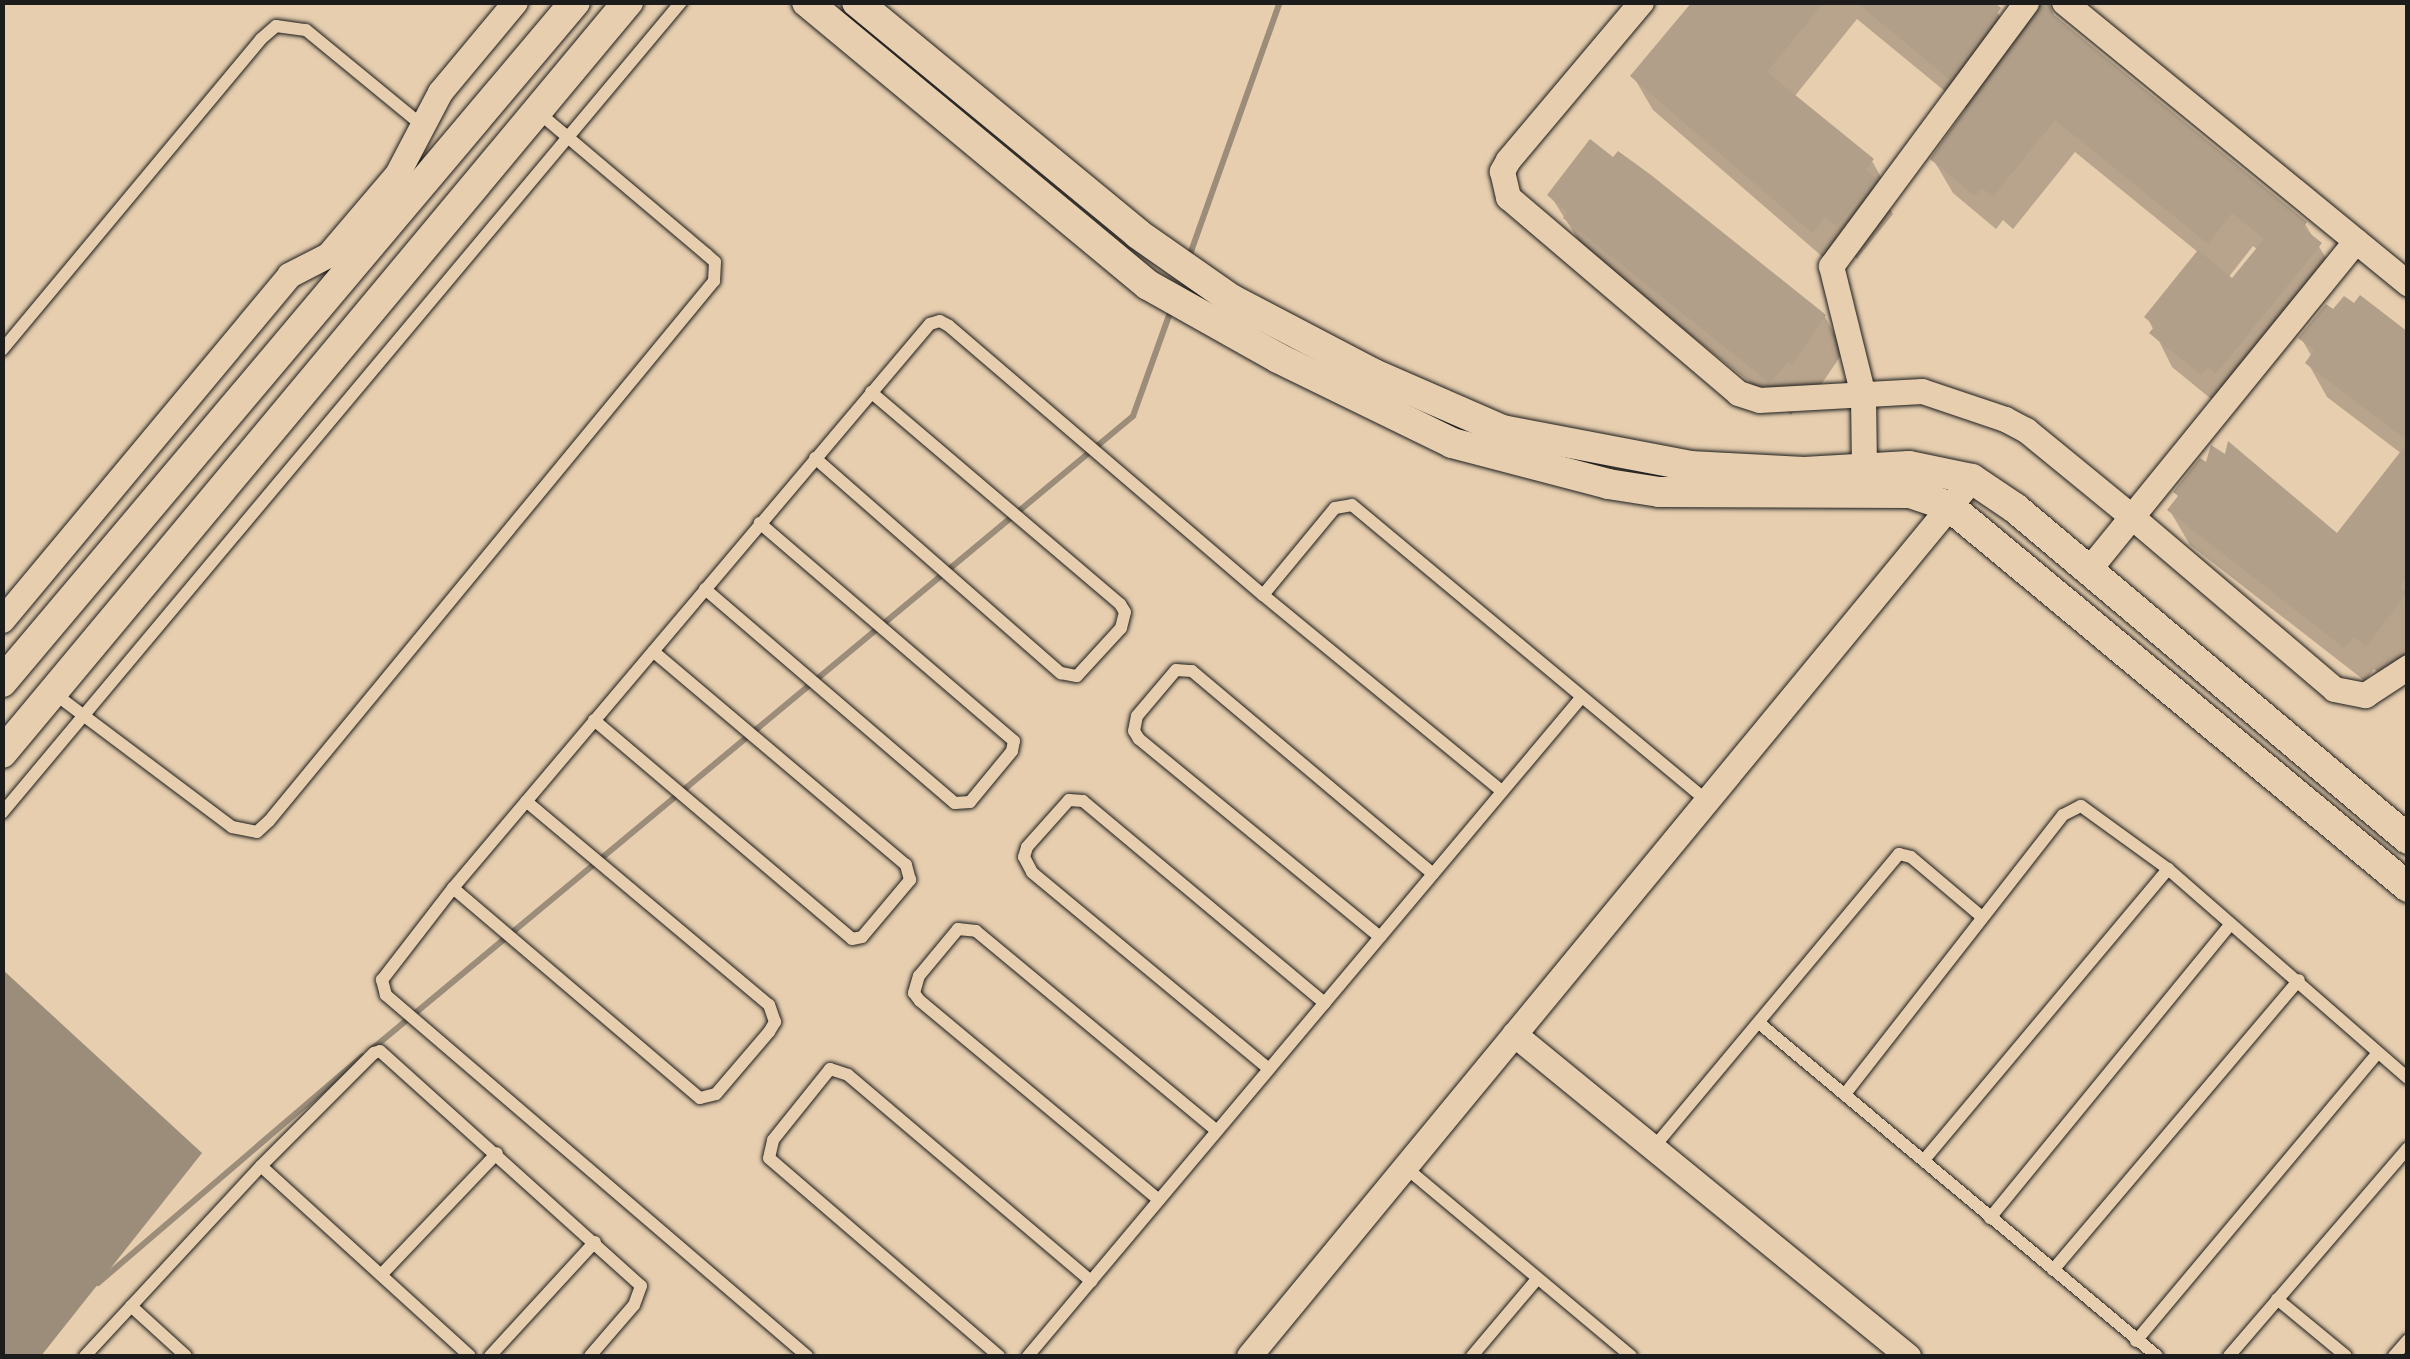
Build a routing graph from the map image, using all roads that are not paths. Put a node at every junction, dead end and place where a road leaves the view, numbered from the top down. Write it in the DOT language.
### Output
graph roads {
  1 [pos="515,2"];
  2 [pos="574,2"];
  3 [pos="628,2"];
  4 [pos="680,2"];
  5 [pos="807,2"];
  6 [pos="857,2"];
  7 [pos="1641,2"];
  8 [pos="2026,2"];
  9 [pos="2064,2"];
  10 [pos="537,111"];
  11 [pos="422,126"];
  12 [pos="568,138"];
  13 [pos="2356,240"];
  14 [pos="2408,284"];
  15 [pos="2,350"];
  16 [pos="871,392"];
  17 [pos="1864,394"];
  18 [pos="815,458"];
  19 [pos="1864,468"];
  20 [pos="1972,479"];
  21 [pos="1949,506"];
  22 [pos="2132,516"];
  23 [pos="760,523"];
  24 [pos="2089,569"];
  25 [pos="705,589"];
  26 [pos="1263,595"];
  27 [pos="2,620"];
  28 [pos="653,651"];
  29 [pos="2408,667"];
  30 [pos="2,682"];
  31 [pos="53,692"];
  32 [pos="1580,699"];
  33 [pos="82,718"];
  34 [pos="594,720"];
  35 [pos="2,753"];
  36 [pos="1502,791"];
  37 [pos="526,801"];
  38 [pos="1707,801"];
  39 [pos="2,813"];
  40 [pos="2408,839"];
  41 [pos="2168,869"];
  42 [pos="1433,874"];
  43 [pos="2408,887"];
  44 [pos="453,888"];
  45 [pos="1982,917"];
  46 [pos="2232,924"];
  47 [pos="1380,938"];
  48 [pos="2299,980"];
  49 [pos="1325,1003"];
  50 [pos="1759,1024"];
  51 [pos="1514,1034"];
  52 [pos="2377,1054"];
  53 [pos="1269,1069"];
  54 [pos="2408,1078"];
  55 [pos="1844,1094"];
  56 [pos="1217,1130"];
  57 [pos="1654,1147"];
  58 [pos="2408,1148"];
  59 [pos="496,1153"];
  60 [pos="1924,1160"];
  61 [pos="261,1166"];
  62 [pos="1405,1167"];
  63 [pos="1159,1200"];
  64 [pos="1990,1218"];
  65 [pos="595,1242"];
  66 [pos="2053,1270"];
  67 [pos="382,1275"];
  68 [pos="1537,1279"];
  69 [pos="1091,1281"];
  70 [pos="2277,1299"];
  71 [pos="131,1306"];
  72 [pos="2408,1340"];
  73 [pos="2136,1341"];
  74 [pos="85,1356"];
  75 [pos="186,1356"];
  76 [pos="470,1356"];
  77 [pos="490,1356"];
  78 [pos="590,1356"];
  79 [pos="808,1356"];
  80 [pos="999,1356"];
  81 [pos="1028,1356"];
  82 [pos="1249,1356"];
  83 [pos="1472,1356"];
  84 [pos="1631,1356"];
  85 [pos="1908,1356"];
  86 [pos="2157,1356"];
  87 [pos="2229,1356"];
  88 [pos="2346,1356"];
  89 [pos="2394,1356"];
  1 -- 11 [label="street"];
  2 -- 30 [label="street"];
  3 -- 10 [label="street"];
  4 -- 12 [label="lane"];
  5 -- 21 [label="street"];
  6 -- 19 [label="street"];
  7 -- 17 [label="street"];
  8 -- 17 [label="street"];
  9 -- 13 [label="street"];
  10 -- 12 [label="lane"];
  10 -- 31 [label="street"];
  11 -- 15 [label="lane"];
  11 -- 27 [label="street"];
  12 -- 33 [label="lane"];
  12 -- 33 [label="lane"];
  13 -- 14 [label="street"];
  13 -- 22 [label="street"];
  16 -- 18 [label="lane"];
  16 -- 18 [label="lane"];
  16 -- 26 [label="lane"];
  17 -- 19 [label="street"];
  17 -- 22 [label="street"];
  18 -- 23 [label="lane"];
  19 -- 20 [label="street"];
  20 -- 21 [label="street"];
  20 -- 24 [label="street"];
  21 -- 38 [label="street"];
  21 -- 43 [label="street"];
  22 -- 24 [label="street"];
  22 -- 29 [label="street"];
  23 -- 25 [label="lane"];
  23 -- 25 [label="lane"];
  24 -- 40 [label="street"];
  25 -- 28 [label="lane"];
  26 -- 32 [label="lane"];
  26 -- 36 [label="lane"];
  28 -- 34 [label="lane"];
  28 -- 34 [label="lane"];
  31 -- 33 [label="lane"];
  31 -- 35 [label="street"];
  32 -- 36 [label="lane"];
  32 -- 38 [label="lane"];
  33 -- 39 [label="lane"];
  34 -- 37 [label="lane"];
  36 -- 42 [label="lane"];
  37 -- 44 [label="lane"];
  37 -- 44 [label="lane"];
  38 -- 51 [label="street"];
  41 -- 45 [label="lane"];
  41 -- 46 [label="lane"];
  41 -- 60 [label="lane"];
  42 -- 47 [label="lane"];
  42 -- 47 [label="lane"];
  44 -- 79 [label="lane"];
  45 -- 50 [label="lane"];
  45 -- 55 [label="lane"];
  46 -- 48 [label="lane"];
  46 -- 64 [label="lane"];
  47 -- 49 [label="lane"];
  48 -- 52 [label="lane"];
  48 -- 66 [label="lane"];
  49 -- 53 [label="lane"];
  49 -- 53 [label="lane"];
  50 -- 55 [label="lane"];
  50 -- 57 [label="lane"];
  51 -- 57 [label="street"];
  51 -- 62 [label="street"];
  52 -- 54 [label="lane"];
  52 -- 73 [label="lane"];
  53 -- 56 [label="lane"];
  55 -- 60 [label="lane"];
  56 -- 63 [label="lane"];
  56 -- 63 [label="lane"];
  57 -- 85 [label="street"];
  58 -- 70 [label="lane"];
  59 -- 61 [label="lane"];
  59 -- 65 [label="lane"];
  59 -- 67 [label="lane"];
  60 -- 64 [label="lane"];
  61 -- 67 [label="lane"];
  61 -- 71 [label="lane"];
  62 -- 68 [label="lane"];
  62 -- 82 [label="street"];
  63 -- 69 [label="lane"];
  64 -- 66 [label="lane"];
  65 -- 77 [label="lane"];
  65 -- 78 [label="lane"];
  66 -- 73 [label="lane"];
  67 -- 76 [label="lane"];
  68 -- 83 [label="lane"];
  68 -- 84 [label="lane"];
  69 -- 80 [label="lane"];
  69 -- 81 [label="lane"];
  70 -- 87 [label="lane"];
  70 -- 88 [label="lane"];
  71 -- 74 [label="lane"];
  71 -- 75 [label="lane"];
  72 -- 89 [label="lane"];
  73 -- 86 [label="lane"];
}
